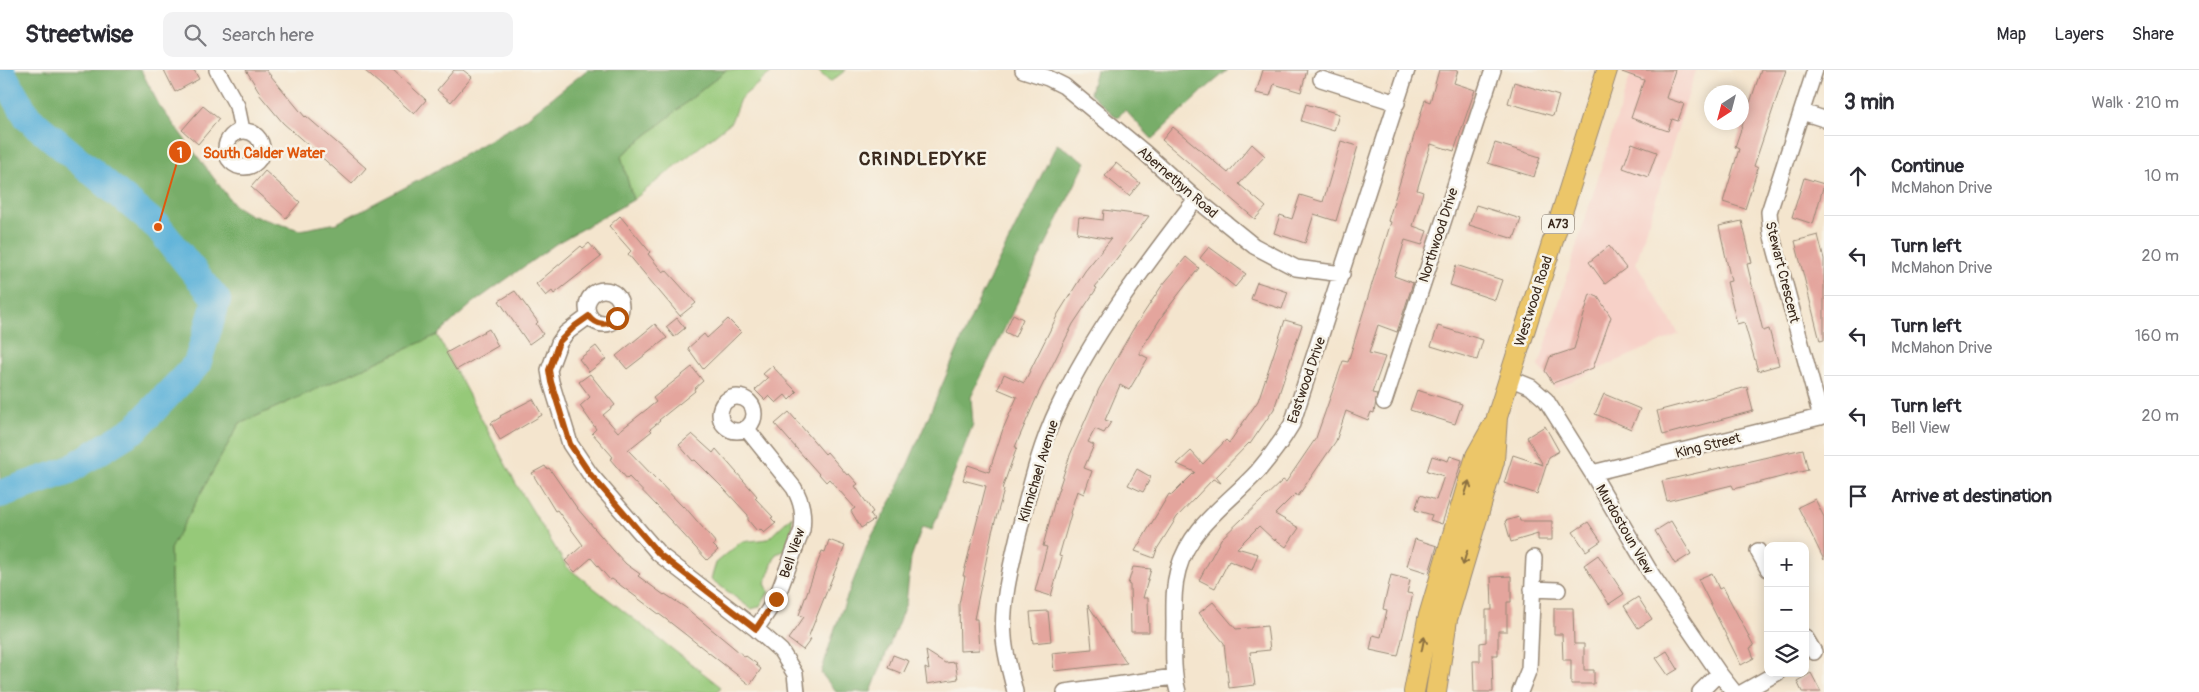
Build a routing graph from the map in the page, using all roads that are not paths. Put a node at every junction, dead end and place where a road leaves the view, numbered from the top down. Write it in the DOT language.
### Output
graph roads {
  1 [pos="217,70"];
  2 [pos="1023,70"];
  3 [pos="1407,70"];
  4 [pos="1492,70"];
  5 [pos="1607,70"];
  6 [pos="1815,70"];
  7 [pos="1321,79"];
  8 [pos="1397,103"];
  9 [pos="1802,112"];
  10 [pos="1824,119"];
  11 [pos="242,130"];
  12 [pos="1196,199"];
  13 [pos="1342,274"];
  14 [pos="589,316"];
  15 [pos="1508,378"];
  16 [pos="1384,402"];
  17 [pos="1823,416"];
  18 [pos="1497,417"];
  19 [pos="746,428"];
  20 [pos="1592,473"];
  21 [pos="1758,551"];
  22 [pos="1534,558"];
  23 [pos="1764,562"];
  24 [pos="1532,589"];
  25 [pos="1558,590"];
  26 [pos="756,629"];
  27 [pos="1719,673"];
  28 [pos="1174,677"];
  29 [pos="1770,677"];
  30 [pos="797,692"];
  31 [pos="1015,692"];
  32 [pos="1065,692"];
  33 [pos="1178,692"];
  34 [pos="1414,692"];
  35 [pos="1436,692"];
  36 [pos="1520,692"];
  37 [pos="1700,692"];
  38 [pos="1734,692"];
  39 [pos="1743,692"];
  1 -- 11 [label="street"];
  2 -- 12 [label="street, Abernethyn Road"];
  3 -- 8 [label="street, Eastwood Drive"];
  4 -- 16 [label="street, Northwood Drive"];
  5 -- 15 [label="main road, Westwood Road / A73"];
  6 -- 9 [label="street, Stewart Crescent"];
  7 -- 8 [label="street"];
  8 -- 13 [label="street, Eastwood Drive"];
  9 -- 10 [label="street"];
  9 -- 17 [label="street, Stewart Crescent"];
  12 -- 13 [label="street, Abernethyn Road"];
  12 -- 31 [label="street, Kilmichael Avenue"];
  13 -- 28 [label="street, Eastwood Drive"];
  14 -- 26 [label="street"];
  15 -- 18 [label="main road, Westwood Road / A73"];
  15 -- 20 [label="street, Murdostoun View"];
  17 -- 20 [label="street, King Street"];
  34 -- 18 [label="main road, Westwood Road / A73, one-way"];
  18 -- 35 [label="main road, Westwood Road / A73, one-way"];
  19 -- 26 [label="street, Bell View"];
  20 -- 27 [label="street, Murdostoun View"];
  21 -- 23 [label="street"];
  22 -- 24 [label="street"];
  24 -- 25 [label="street"];
  24 -- 36 [label="street"];
  26 -- 30 [label="street"];
  27 -- 37 [label="street"];
  27 -- 38 [label="street, Murdostoun View"];
  28 -- 32 [label="street"];
  28 -- 33 [label="street, Eastwood Drive"];
  29 -- 39 [label="street"];
}
